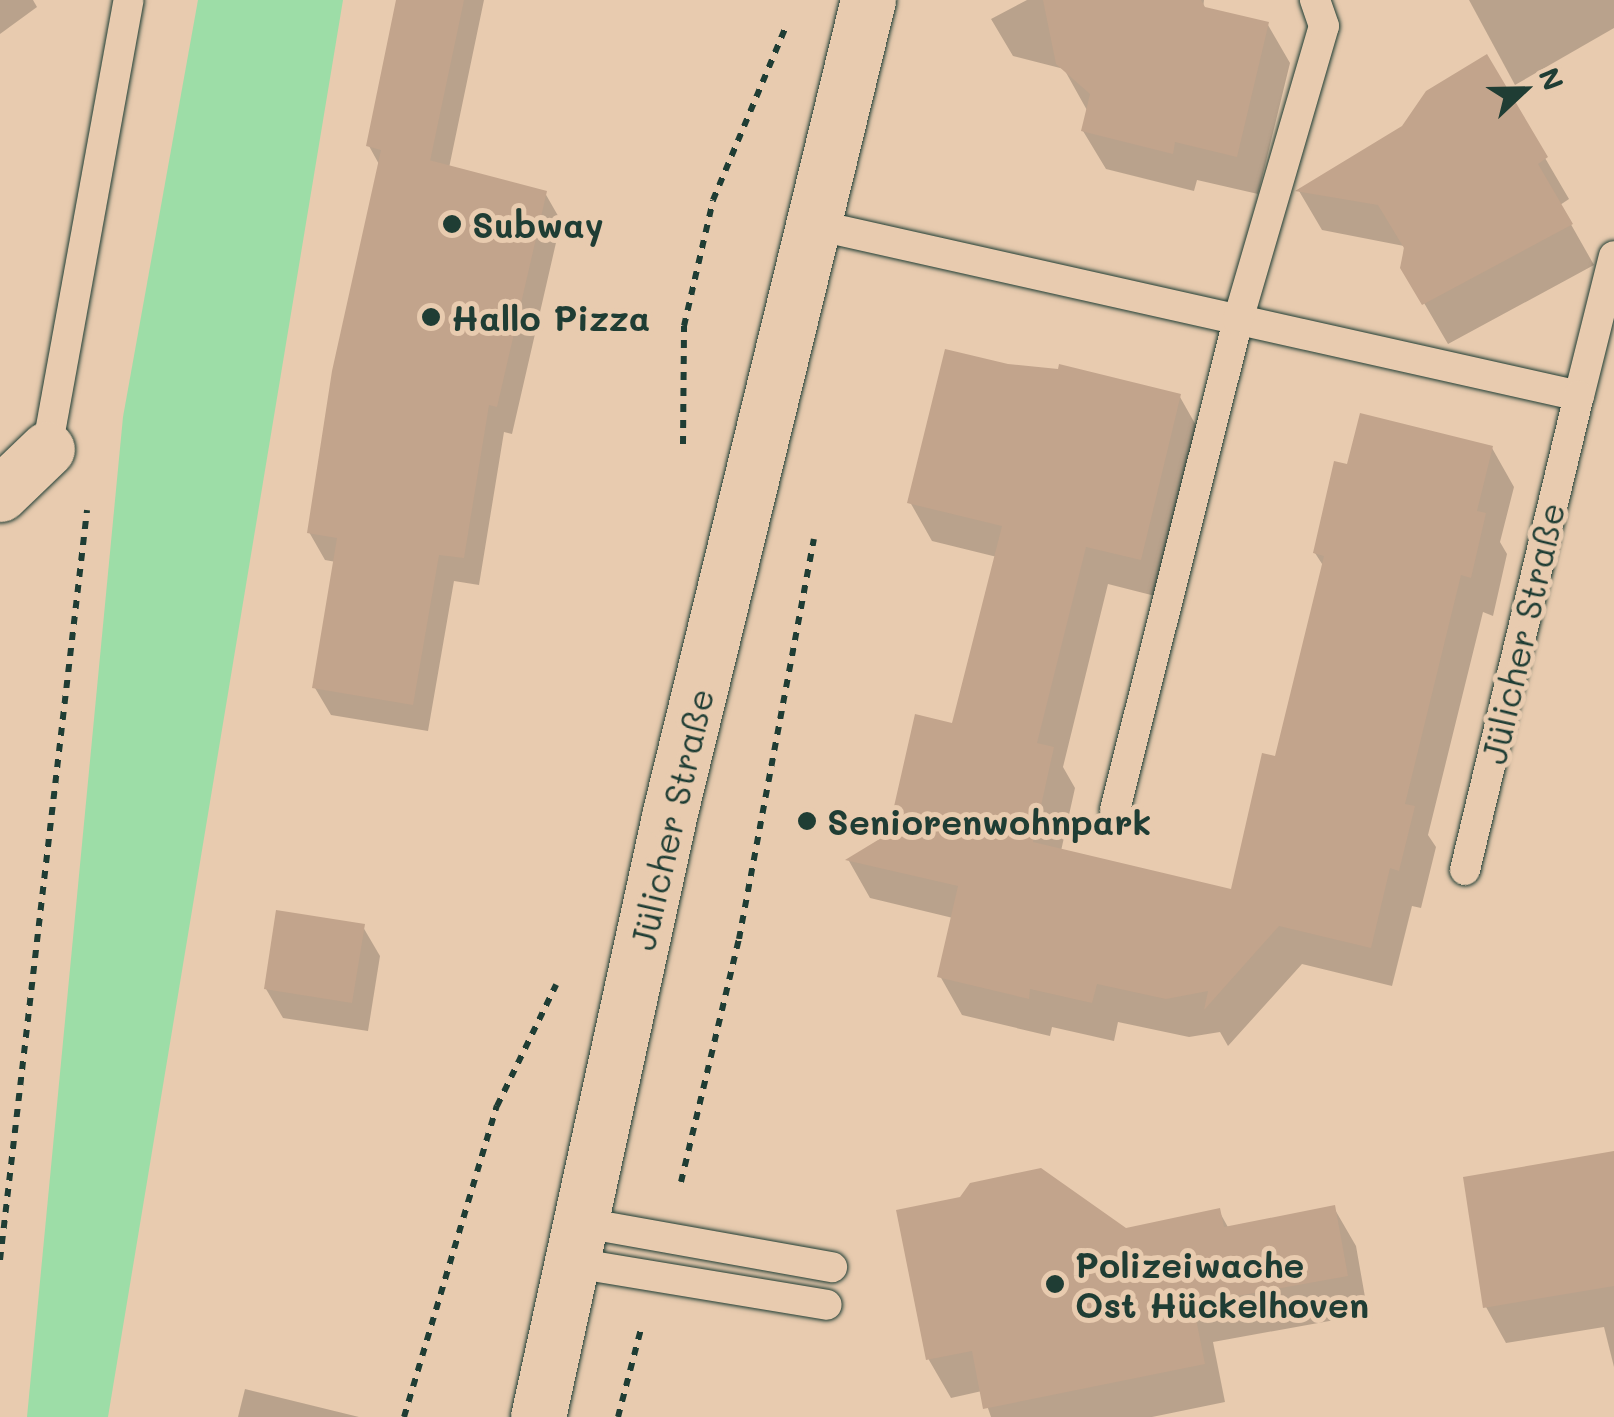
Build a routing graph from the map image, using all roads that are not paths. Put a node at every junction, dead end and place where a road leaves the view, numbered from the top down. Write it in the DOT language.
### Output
graph roads {
  1 [pos="130,0"];
  2 [pos="868,0"];
  3 [pos="1315,0"];
  4 [pos="811,224"];
  5 [pos="1614,256"];
  6 [pos="1238,320"];
  7 [pos="1579,396"];
  8 [pos="47,449"];
  9 [pos="0,494"];
  10 [pos="1115,810"];
  11 [pos="1465,870"];
  12 [pos="579,1243"];
  13 [pos="832,1268"];
  14 [pos="827,1305"];
  15 [pos="538,1417"];
  1 -- 8 [label="lane"];
  2 -- 4 [label="main road, Jülicher Straße"];
  3 -- 6 [label="lane"];
  4 -- 6 [label="lane"];
  4 -- 12 [label="main road, Jülicher Straße"];
  5 -- 7 [label="lane, Jülicher Straße"];
  6 -- 7 [label="lane"];
  6 -- 10 [label="lane"];
  7 -- 11 [label="lane, Jülicher Straße"];
  8 -- 9 [label="main road"];
  12 -- 13 [label="lane"];
  12 -- 14 [label="lane"];
  12 -- 15 [label="main road, Jülicher Straße"];
}
